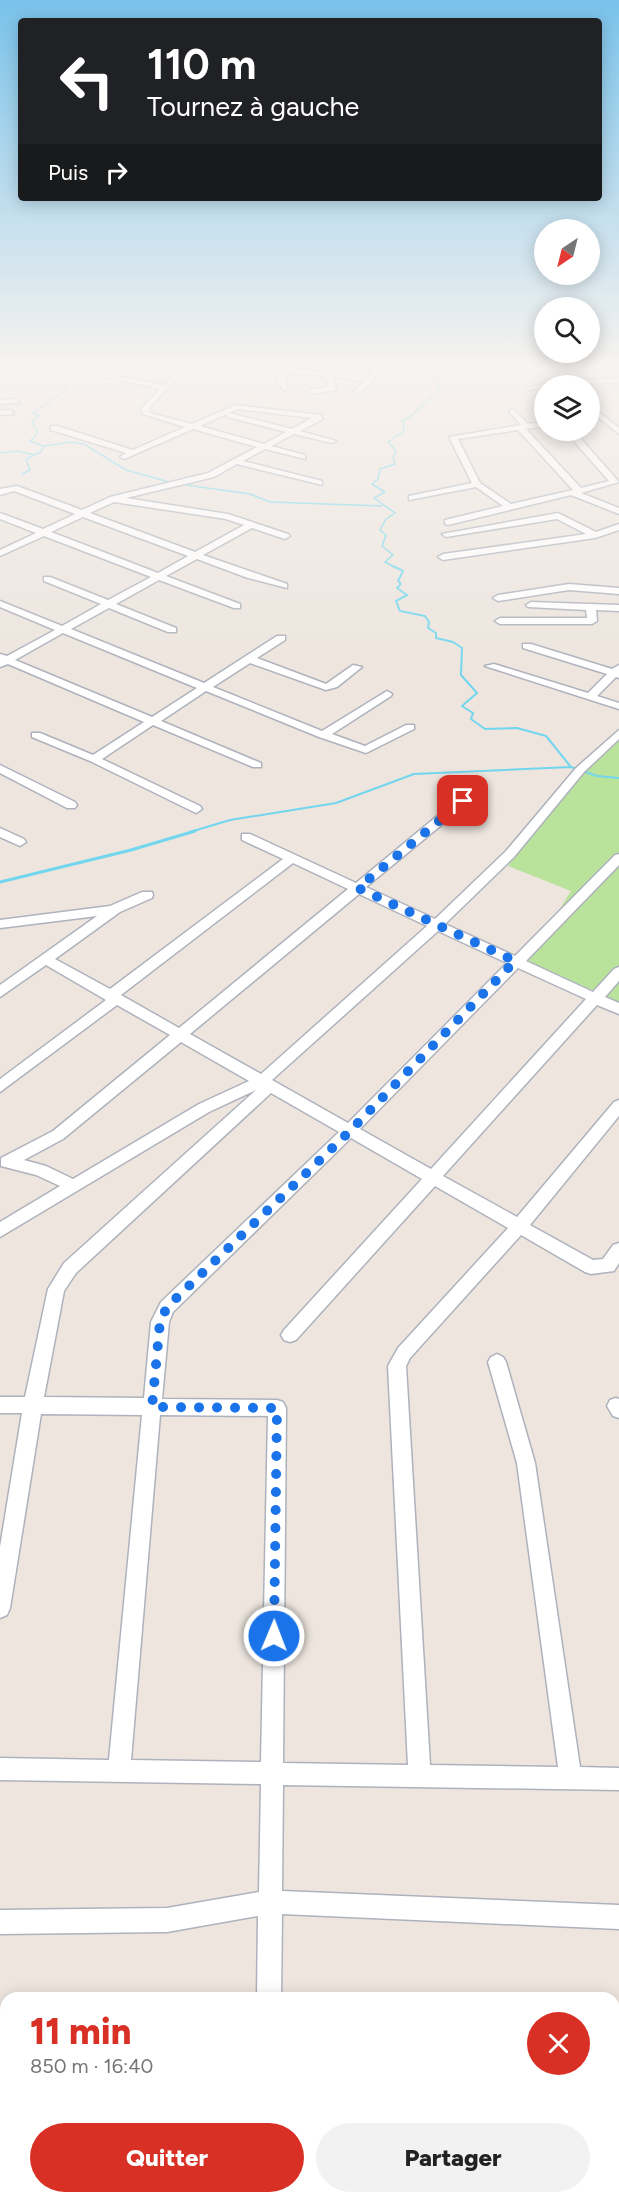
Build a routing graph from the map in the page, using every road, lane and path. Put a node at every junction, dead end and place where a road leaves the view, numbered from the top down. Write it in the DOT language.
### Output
graph roads {
  1 [pos="229,466"];
  2 [pos="252,466"];
  3 [pos="468,466"];
  4 [pos="555,466"];
  5 [pos="601,466"];
  6 [pos="319,483"];
  7 [pos="477,484"];
  8 [pos="0,492"];
  9 [pos="577,492"];
  10 [pos="412,498"];
  11 [pos="618,498"];
  12 [pos="114,499"];
  13 [pos="602,504"];
  14 [pos="511,508"];
  15 [pos="619,511"];
  16 [pos="84,512"];
  17 [pos="0,516"];
  18 [pos="448,522"];
  19 [pos="253,524"];
  20 [pos="619,527"];
  21 [pos="43,532"];
  22 [pos="446,534"];
  23 [pos="595,535"];
  24 [pos="285,536"];
  25 [pos="0,553"];
  26 [pos="197,555"];
  27 [pos="443,557"];
  28 [pos="159,576"];
  29 [pos="47,579"];
  30 [pos="284,586"];
  31 [pos="619,591"];
  32 [pos="498,598"];
  33 [pos="0,604"];
  34 [pos="108,604"];
  35 [pos="531,605"];
  36 [pos="237,606"];
  37 [pos="591,606"];
  38 [pos="619,608"];
  39 [pos="500,621"];
  40 [pos="64,629"];
  41 [pos="172,630"];
  42 [pos="281,638"];
  43 [pos="527,646"];
  44 [pos="249,659"];
  45 [pos="2,661"];
  46 [pos="490,666"];
  47 [pos="357,667"];
  48 [pos="617,672"];
  49 [pos="206,687"];
  50 [pos="387,694"];
  51 [pos="590,697"];
  52 [pos="619,706"];
  53 [pos="152,722"];
  54 [pos="410,727"];
  55 [pos="619,733"];
  56 [pos="36,735"];
  57 [pos="323,735"];
  58 [pos="94,759"];
  59 [pos="257,765"];
  60 [pos="0,768"];
  61 [pos="463,801"];
  62 [pos="71,805"];
  63 [pos="196,809"];
  64 [pos="0,832"];
  65 [pos="246,837"];
  66 [pos="20,842"];
  67 [pos="292,858"];
  68 [pos="619,858"];
  69 [pos="358,888"];
  70 [pos="147,895"];
  71 [pos="115,909"];
  72 [pos="0,924"];
  73 [pos="437,925"];
  74 [pos="46,959"];
  75 [pos="515,961"];
  76 [pos="619,972"];
  77 [pos="0,992"];
  78 [pos="113,997"];
  79 [pos="596,998"];
  80 [pos="619,1009"];
  81 [pos="180,1035"];
  82 [pos="266,1083"];
  83 [pos="0,1088"];
  84 [pos="619,1106"];
  85 [pos="350,1131"];
  86 [pos="4,1163"];
  87 [pos="433,1178"];
  88 [pos="74,1186"];
  89 [pos="519,1226"];
  90 [pos="0,1230"];
  91 [pos="619,1250"];
  92 [pos="290,1335"];
  93 [pos="497,1362"];
  94 [pos="0,1405"];
  95 [pos="33,1405"];
  96 [pos="152,1407"];
  97 [pos="0,1608"];
  98 [pos="0,1769"];
  99 [pos="119,1771"];
  100 [pos="272,1773"];
  101 [pos="420,1776"];
  102 [pos="571,1778"];
  103 [pos="619,1779"];
  104 [pos="270,1902"];
  105 [pos="619,1917"];
  106 [pos="0,1922"];
  107 [pos="269,1992"];
  1 -- 12 [label="street"];
  2 -- 6 [label="street"];
  3 -- 7 [label="street"];
  4 -- 9 [label="street"];
  5 -- 9 [label="street"];
  7 -- 10 [label="street"];
  7 -- 14 [label="street"];
  8 -- 16 [label="street"];
  9 -- 13 [label="street"];
  9 -- 14 [label="street"];
  11 -- 13 [label="street"];
  12 -- 16 [label="street"];
  12 -- 19 [label="street"];
  13 -- 15 [label="street"];
  14 -- 18 [label="street"];
  16 -- 21 [label="street"];
  16 -- 26 [label="street"];
  17 -- 21 [label="street"];
  19 -- 24 [label="street"];
  19 -- 26 [label="street"];
  20 -- 23 [label="street"];
  21 -- 25 [label="street"];
  21 -- 28 [label="street"];
  22 -- 23 [label="street"];
  23 -- 27 [label="street"];
  26 -- 28 [label="street"];
  26 -- 30 [label="street"];
  28 -- 34 [label="street"];
  28 -- 36 [label="street"];
  29 -- 34 [label="street"];
  31 -- 32 [label="street"];
  33 -- 40 [label="street"];
  34 -- 40 [label="street"];
  34 -- 41 [label="street"];
  35 -- 37 [label="street"];
  37 -- 38 [label="street"];
  37 -- 39 [label="street"];
  40 -- 45 [label="street"];
  40 -- 49 [label="street"];
  42 -- 44 [label="street"];
  43 -- 48 [label="street"];
  44 -- 47 [label="street"];
  44 -- 49 [label="street"];
  45 -- 53 [label="street"];
  46 -- 51 [label="street"];
  48 -- 51 [label="street"];
  49 -- 53 [label="street"];
  49 -- 57 [label="street"];
  50 -- 57 [label="street"];
  51 -- 52 [label="street"];
  53 -- 58 [label="street"];
  53 -- 59 [label="street"];
  54 -- 57 [label="street"];
  55 -- 73 [label="street"];
  56 -- 58 [label="street"];
  58 -- 63 [label="street"];
  60 -- 62 [label="street"];
  61 -- 69 [label="street"];
  64 -- 66 [label="street"];
  65 -- 67 [label="street"];
  67 -- 69 [label="street"];
  67 -- 78 [label="street"];
  68 -- 75 [label="street"];
  69 -- 73 [label="street"];
  69 -- 81 [label="street"];
  70 -- 71 [label="street"];
  71 -- 72 [label="street"];
  71 -- 74 [label="street"];
  73 -- 75 [label="street"];
  73 -- 82 [label="street"];
  74 -- 77 [label="street"];
  74 -- 78 [label="street"];
  75 -- 79 [label="street"];
  75 -- 85 [label="street"];
  76 -- 79 [label="street"];
  78 -- 81 [label="street"];
  78 -- 83 [label="street"];
  79 -- 80 [label="street"];
  79 -- 87 [label="street"];
  81 -- 82 [label="street"];
  81 -- 86 [label="street"];
  82 -- 85 [label="street"];
  82 -- 88 [label="street"];
  82 -- 95 [label="street"];
  84 -- 89 [label="street"];
  85 -- 87 [label="street"];
  85 -- 96 [label="street"];
  86 -- 88 [label="street"];
  87 -- 89 [label="street"];
  87 -- 92 [label="street"];
  88 -- 90 [label="street"];
  89 -- 91 [label="street"];
  89 -- 101 [label="street"];
  93 -- 102 [label="street"];
  94 -- 95 [label="street"];
  95 -- 96 [label="street"];
  95 -- 97 [label="street"];
  96 -- 99 [label="street"];
  96 -- 100 [label="street"];
  98 -- 99 [label="street"];
  99 -- 100 [label="street"];
  100 -- 101 [label="street"];
  100 -- 104 [label="street"];
  101 -- 102 [label="street"];
  102 -- 103 [label="street"];
  104 -- 105 [label="street"];
  104 -- 106 [label="street"];
  104 -- 107 [label="street"];
}
